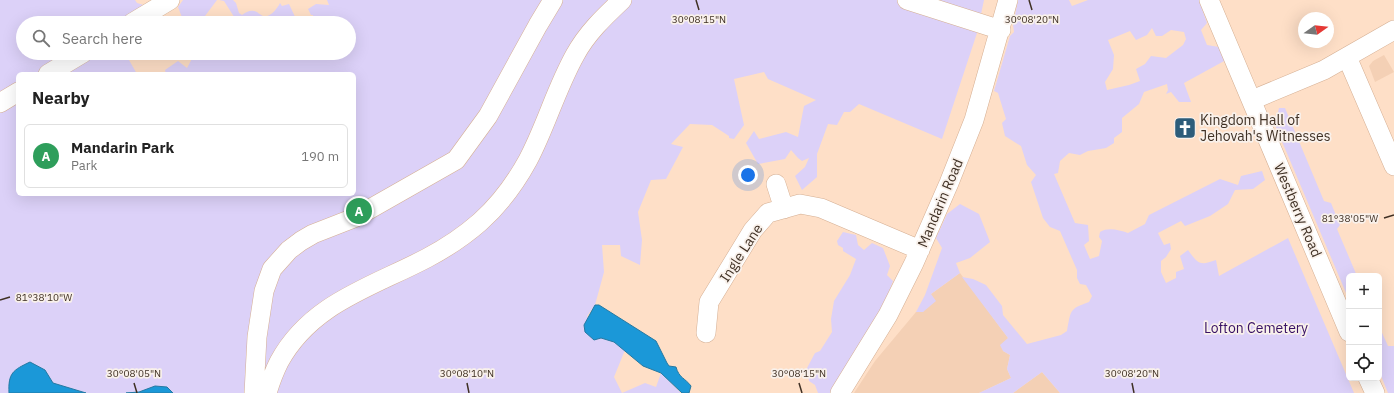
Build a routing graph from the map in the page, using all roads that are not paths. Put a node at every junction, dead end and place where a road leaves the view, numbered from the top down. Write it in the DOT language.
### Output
graph roads {
  1 [pos="170,0"];
  2 [pos="553,0"];
  3 [pos="622,0"];
  4 [pos="907,0"];
  5 [pos="1209,0"];
  6 [pos="1003,1"];
  7 [pos="144,16"];
  8 [pos="1001,30"];
  9 [pos="1394,30"];
  10 [pos="1347,57"];
  11 [pos="71,60"];
  12 [pos="51,72"];
  13 [pos="16,93"];
  14 [pos="1252,100"];
  15 [pos="0,103"];
  16 [pos="1394,166"];
  17 [pos="776,184"];
  18 [pos="784,209"];
  19 [pos="920,250"];
  20 [pos="1346,325"];
  21 [pos="706,333"];
  22 [pos="1369,381"];
  23 [pos="254,393"];
  24 [pos="267,393"];
  25 [pos="840,393"];
  26 [pos="1375,393"];
  1 -- 7 [label="street"];
  2 -- 23 [label="street"];
  3 -- 24 [label="street"];
  4 -- 8 [label="street"];
  5 -- 14 [label="street, Westberry Road"];
  6 -- 8 [label="street, Mandarin Road"];
  8 -- 19 [label="street, Mandarin Road"];
  9 -- 10 [label="street"];
  10 -- 14 [label="street"];
  10 -- 16 [label="street"];
  11 -- 12 [label="street"];
  13 -- 15 [label="street"];
  14 -- 20 [label="street, Westberry Road"];
  17 -- 18 [label="street"];
  18 -- 19 [label="street, Ingle Lane"];
  18 -- 21 [label="street, Ingle Lane"];
  19 -- 25 [label="street, Mandarin Road"];
  22 -- 26 [label="street"];
}
